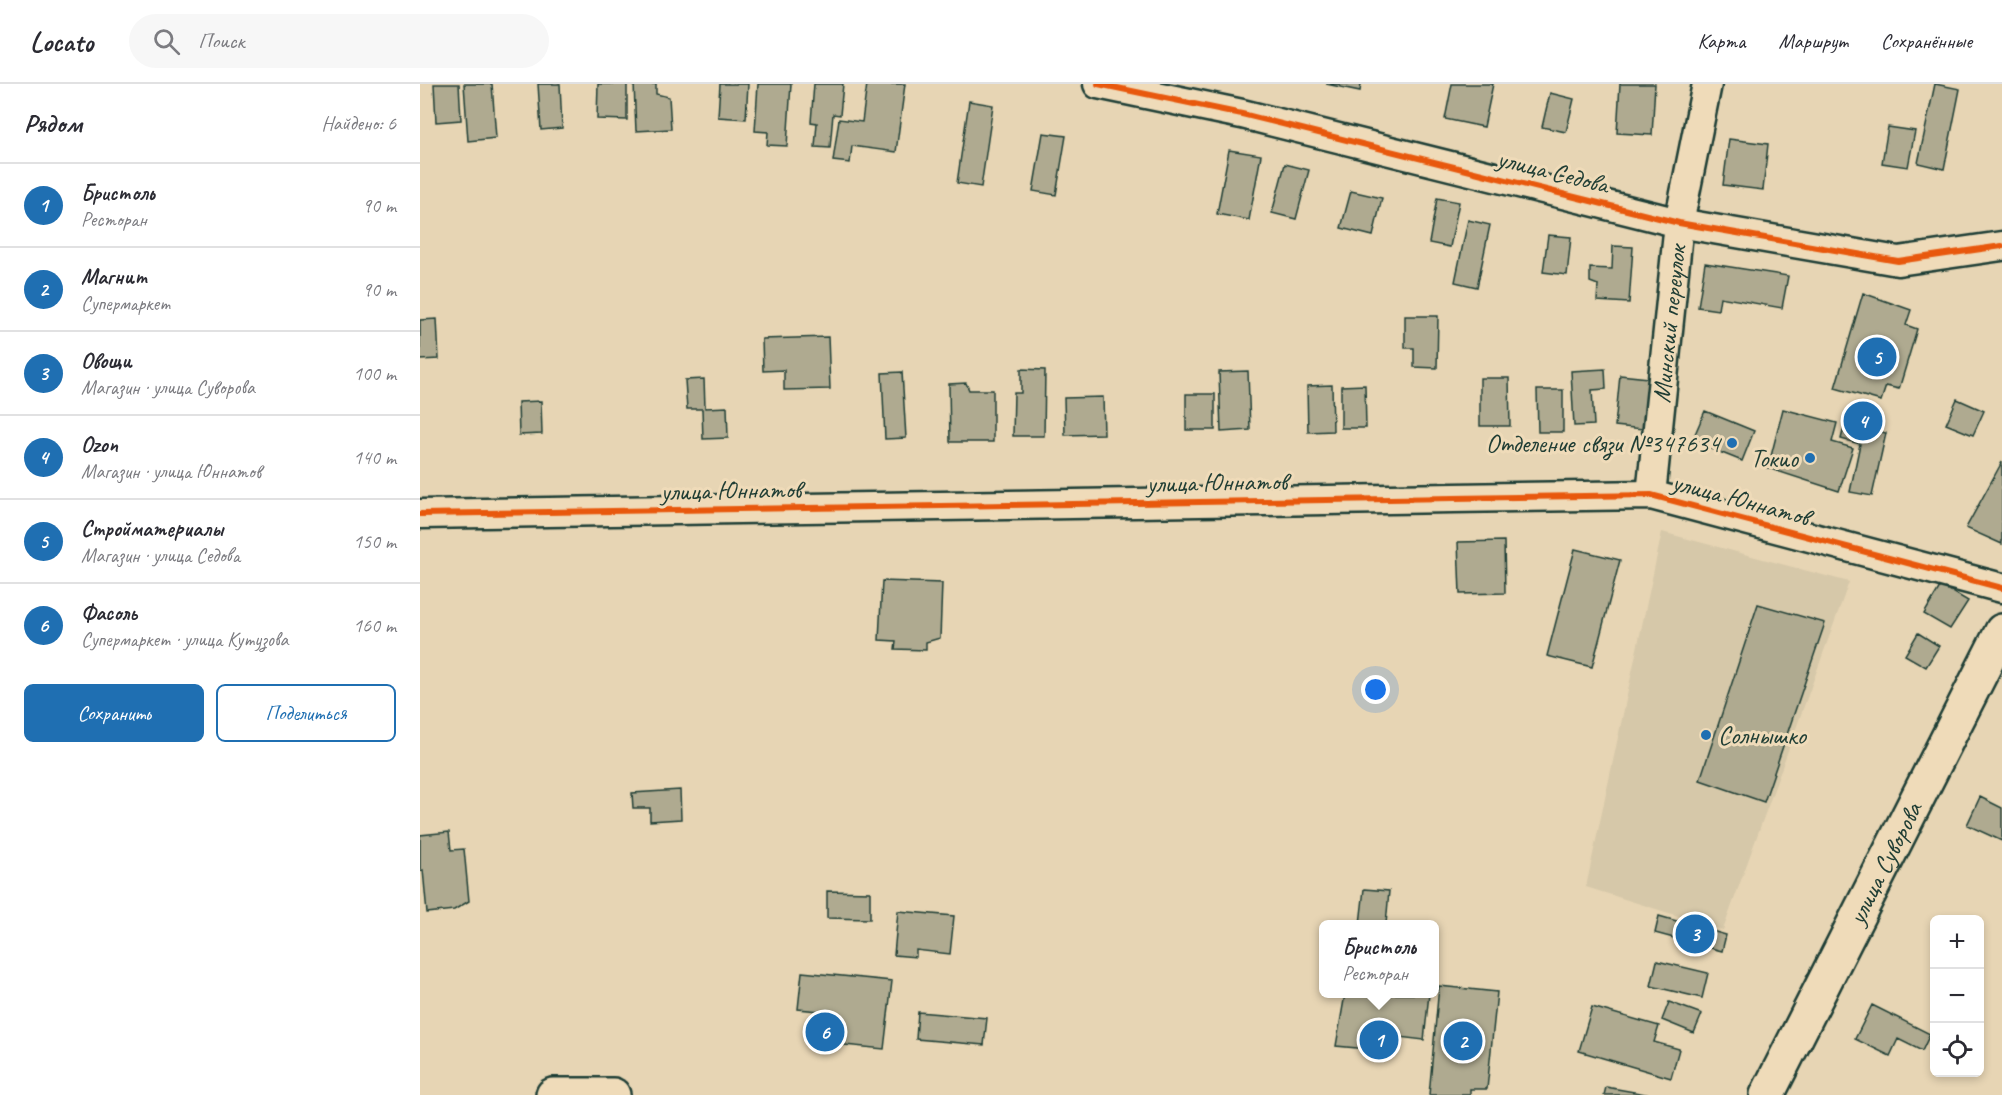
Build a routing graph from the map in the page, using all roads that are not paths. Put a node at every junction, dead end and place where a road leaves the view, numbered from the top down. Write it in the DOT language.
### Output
graph roads {
  1 [pos="1098,84"];
  2 [pos="1707,84"];
  3 [pos="1679,223"];
  4 [pos="2002,246"];
  5 [pos="1650,495"];
  6 [pos="420,514"];
  7 [pos="2002,588"];
  8 [pos="2002,631"];
  9 [pos="553,1095"];
  10 [pos="613,1095"];
  11 [pos="1767,1095"];
  1 -- 3 [label="street, улица Седова"];
  2 -- 3 [label="street, Минский переулок"];
  3 -- 4 [label="street, улица Седова"];
  3 -- 5 [label="street, Минский переулок"];
  5 -- 6 [label="street, улица Юннатов"];
  5 -- 7 [label="street, улица Юннатов"];
  8 -- 11 [label="main road, улица Суворова"];
  9 -- 10 [label="main road"];
}
